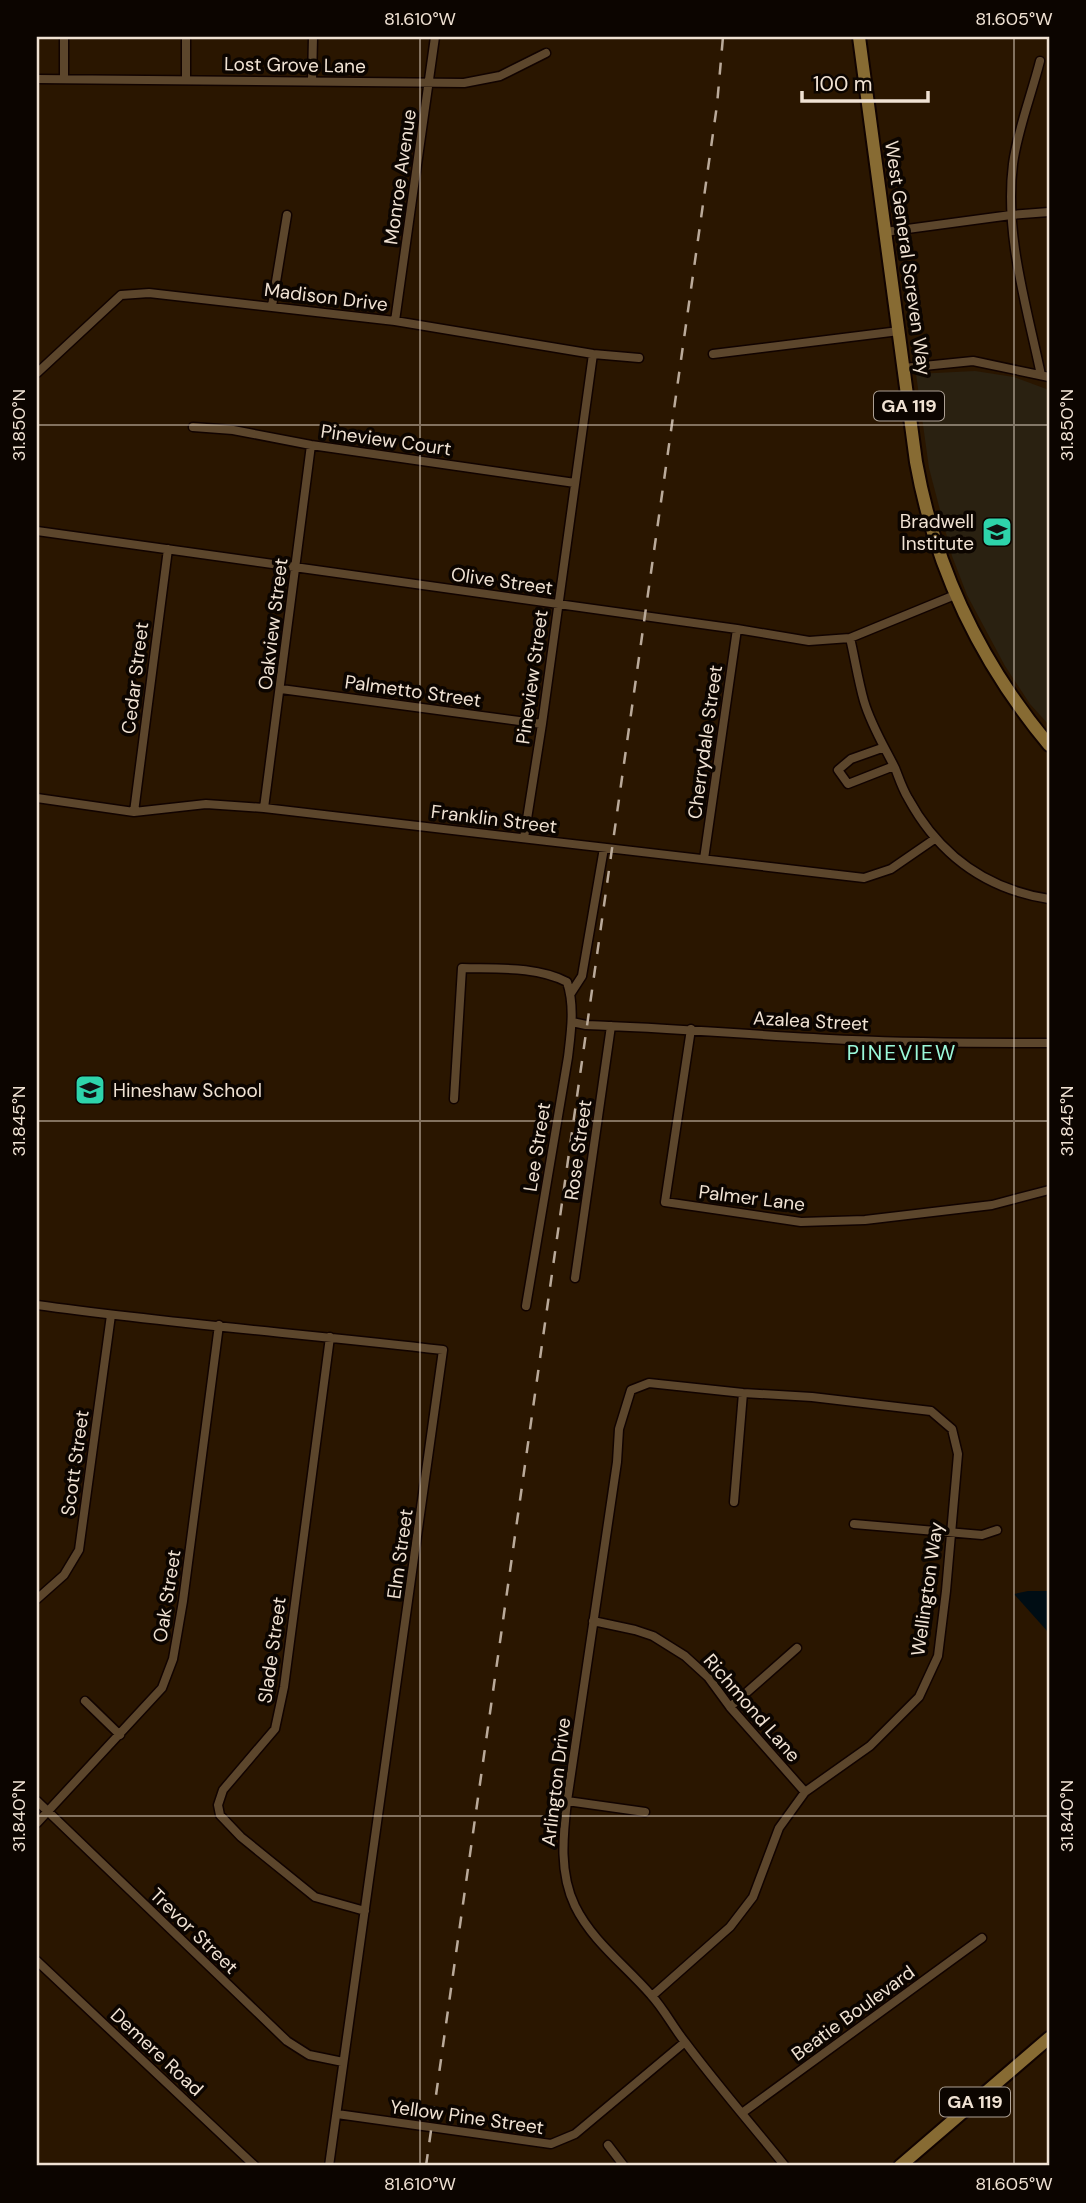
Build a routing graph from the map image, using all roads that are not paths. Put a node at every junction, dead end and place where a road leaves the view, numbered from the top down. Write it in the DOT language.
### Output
graph roads {
  1 [pos="64,37"];
  2 [pos="186,37"];
  3 [pos="313,37"];
  4 [pos="435,37"];
  5 [pos="859,37"];
  6 [pos="546,53"];
  7 [pos="1040,61"];
  8 [pos="37,79"];
  9 [pos="64,79"];
  10 [pos="186,79"];
  11 [pos="312,81"];
  12 [pos="429,83"];
  13 [pos="1049,212"];
  14 [pos="287,215"];
  15 [pos="1011,215"];
  16 [pos="885,232"];
  17 [pos="272,306"];
  18 [pos="395,321"];
  19 [pos="899,331"];
  20 [pos="593,354"];
  21 [pos="713,354"];
  22 [pos="639,358"];
  23 [pos="904,368"];
  24 [pos="37,373"];
  25 [pos="1045,376"];
  26 [pos="193,427"];
  27 [pos="311,445"];
  28 [pos="575,483"];
  29 [pos="37,531"];
  30 [pos="168,549"];
  31 [pos="295,568"];
  32 [pos="955,595"];
  33 [pos="558,605"];
  34 [pos="737,629"];
  35 [pos="850,638"];
  36 [pos="281,689"];
  37 [pos="542,724"];
  38 [pos="1049,744"];
  39 [pos="882,748"];
  40 [pos="894,766"];
  41 [pos="37,798"];
  42 [pos="264,808"];
  43 [pos="134,812"];
  44 [pos="524,838"];
  45 [pos="936,838"];
  46 [pos="604,848"];
  47 [pos="704,859"];
  48 [pos="1049,899"];
  49 [pos="571,993"];
  50 [pos="572,1022"];
  51 [pos="611,1026"];
  52 [pos="691,1030"];
  53 [pos="1049,1043"];
  54 [pos="454,1099"];
  55 [pos="1049,1190"];
  56 [pos="575,1278"];
  57 [pos="37,1305"];
  58 [pos="526,1306"];
  59 [pos="111,1315"];
  60 [pos="219,1325"];
  61 [pos="330,1336"];
  62 [pos="649,1382"];
  63 [pos="743,1393"];
  64 [pos="734,1503"];
  65 [pos="854,1524"];
  66 [pos="997,1530"];
  67 [pos="951,1533"];
  68 [pos="37,1599"];
  69 [pos="593,1621"];
  70 [pos="797,1648"];
  71 [pos="85,1701"];
  72 [pos="730,1707"];
  73 [pos="120,1735"];
  74 [pos="805,1792"];
  75 [pos="37,1801"];
  76 [pos="567,1801"];
  77 [pos="47,1812"];
  78 [pos="645,1812"];
  79 [pos="37,1823"];
  80 [pos="365,1911"];
  81 [pos="982,1938"];
  82 [pos="37,1961"];
  83 [pos="652,1996"];
  84 [pos="1049,2038"];
  85 [pos="685,2042"];
  86 [pos="343,2062"];
  87 [pos="743,2113"];
  88 [pos="337,2114"];
  89 [pos="608,2146"];
  90 [pos="255,2166"];
  91 [pos="329,2166"];
  92 [pos="624,2166"];
  93 [pos="785,2166"];
  94 [pos="900,2166"];
  1 -- 9 [label="street"];
  2 -- 10 [label="street"];
  3 -- 11 [label="street"];
  4 -- 12 [label="street, Monroe Avenue"];
  5 -- 16 [label="main road, West General Screven Way / GA 119"];
  6 -- 12 [label="street, Lost Grove Lane"];
  7 -- 15 [label="street"];
  8 -- 9 [label="street, Lost Grove Lane"];
  9 -- 10 [label="street, Lost Grove Lane"];
  10 -- 11 [label="street, Lost Grove Lane"];
  11 -- 12 [label="street, Lost Grove Lane"];
  12 -- 18 [label="street, Monroe Avenue"];
  13 -- 15 [label="street"];
  14 -- 17 [label="street"];
  15 -- 16 [label="street"];
  15 -- 25 [label="street"];
  16 -- 19 [label="main road, West General Screven Way / GA 119"];
  17 -- 18 [label="street, Madison Drive"];
  17 -- 24 [label="street, Madison Drive"];
  18 -- 20 [label="street, Madison Drive"];
  19 -- 21 [label="street"];
  19 -- 23 [label="main road, West General Screven Way / GA 119"];
  20 -- 22 [label="street, Madison Drive"];
  20 -- 28 [label="street, Pineview Street"];
  23 -- 25 [label="street"];
  23 -- 32 [label="main road, West General Screven Way / GA 119"];
  26 -- 27 [label="street, Pineview Court"];
  27 -- 28 [label="street, Pineview Court"];
  27 -- 31 [label="street, Oakview Street"];
  28 -- 33 [label="street, Pineview Street"];
  29 -- 30 [label="street, Olive Street"];
  30 -- 31 [label="street, Olive Street"];
  30 -- 43 [label="street, Cedar Street"];
  31 -- 33 [label="street, Olive Street"];
  31 -- 36 [label="street, Oakview Street"];
  32 -- 35 [label="street, Olive Street"];
  32 -- 38 [label="main road, West General Screven Way / GA 119"];
  33 -- 34 [label="street, Olive Street"];
  33 -- 37 [label="street, Pineview Street"];
  34 -- 35 [label="street, Olive Street"];
  34 -- 47 [label="street, Cherrydale Street"];
  35 -- 39 [label="street"];
  36 -- 37 [label="street, Palmetto Street"];
  36 -- 42 [label="street, Oakview Street"];
  37 -- 44 [label="street, Pineview Street"];
  39 -- 40 [label="street"];
  39 -- 40 [label="street"];
  40 -- 45 [label="street"];
  41 -- 43 [label="street, Franklin Street"];
  42 -- 43 [label="street, Franklin Street"];
  42 -- 44 [label="street, Franklin Street"];
  44 -- 46 [label="street, Franklin Street"];
  45 -- 47 [label="street, Franklin Street"];
  45 -- 48 [label="street"];
  46 -- 47 [label="street, Franklin Street"];
  46 -- 49 [label="street, Lee Street"];
  49 -- 50 [label="street, Lee Street"];
  49 -- 54 [label="street"];
  50 -- 51 [label="street, Azalea Street"];
  50 -- 58 [label="street, Lee Street"];
  51 -- 52 [label="street, Azalea Street"];
  51 -- 56 [label="street, Rose Street"];
  52 -- 53 [label="street, Azalea Street"];
  52 -- 55 [label="street, Palmer Lane"];
  57 -- 59 [label="street, Elm Street"];
  59 -- 60 [label="street, Elm Street"];
  59 -- 68 [label="street, Scott Street"];
  60 -- 61 [label="street, Elm Street"];
  60 -- 73 [label="street, Oak Street"];
  61 -- 80 [label="street, Elm Street"];
  61 -- 80 [label="street, Slade Street"];
  62 -- 63 [label="street, Wellington Way"];
  62 -- 69 [label="street, Arlington Drive"];
  63 -- 64 [label="street"];
  63 -- 67 [label="street, Wellington Way"];
  65 -- 67 [label="street"];
  66 -- 67 [label="street"];
  67 -- 74 [label="street, Wellington Way"];
  69 -- 72 [label="street, Richmond Lane"];
  69 -- 76 [label="street, Arlington Drive"];
  70 -- 72 [label="street"];
  71 -- 73 [label="street"];
  72 -- 74 [label="street, Richmond Lane"];
  73 -- 77 [label="street, Oak Street"];
  74 -- 83 [label="street, Wellington Way"];
  75 -- 77 [label="street, Trevor Street"];
  76 -- 78 [label="street"];
  76 -- 83 [label="street, Arlington Drive"];
  77 -- 79 [label="street, Oak Street"];
  77 -- 86 [label="street, Trevor Street"];
  80 -- 86 [label="street, Elm Street"];
  81 -- 87 [label="street, Beatie Boulevard"];
  82 -- 90 [label="street, Demere Road"];
  83 -- 85 [label="street, Arlington Drive"];
  84 -- 94 [label="main road, GA 119"];
  85 -- 87 [label="street, Arlington Drive"];
  85 -- 88 [label="street, Yellow Pine Street"];
  86 -- 88 [label="street, Elm Street"];
  87 -- 93 [label="street, Arlington Drive"];
  88 -- 91 [label="street, Elm Street"];
  89 -- 92 [label="street"];
}
